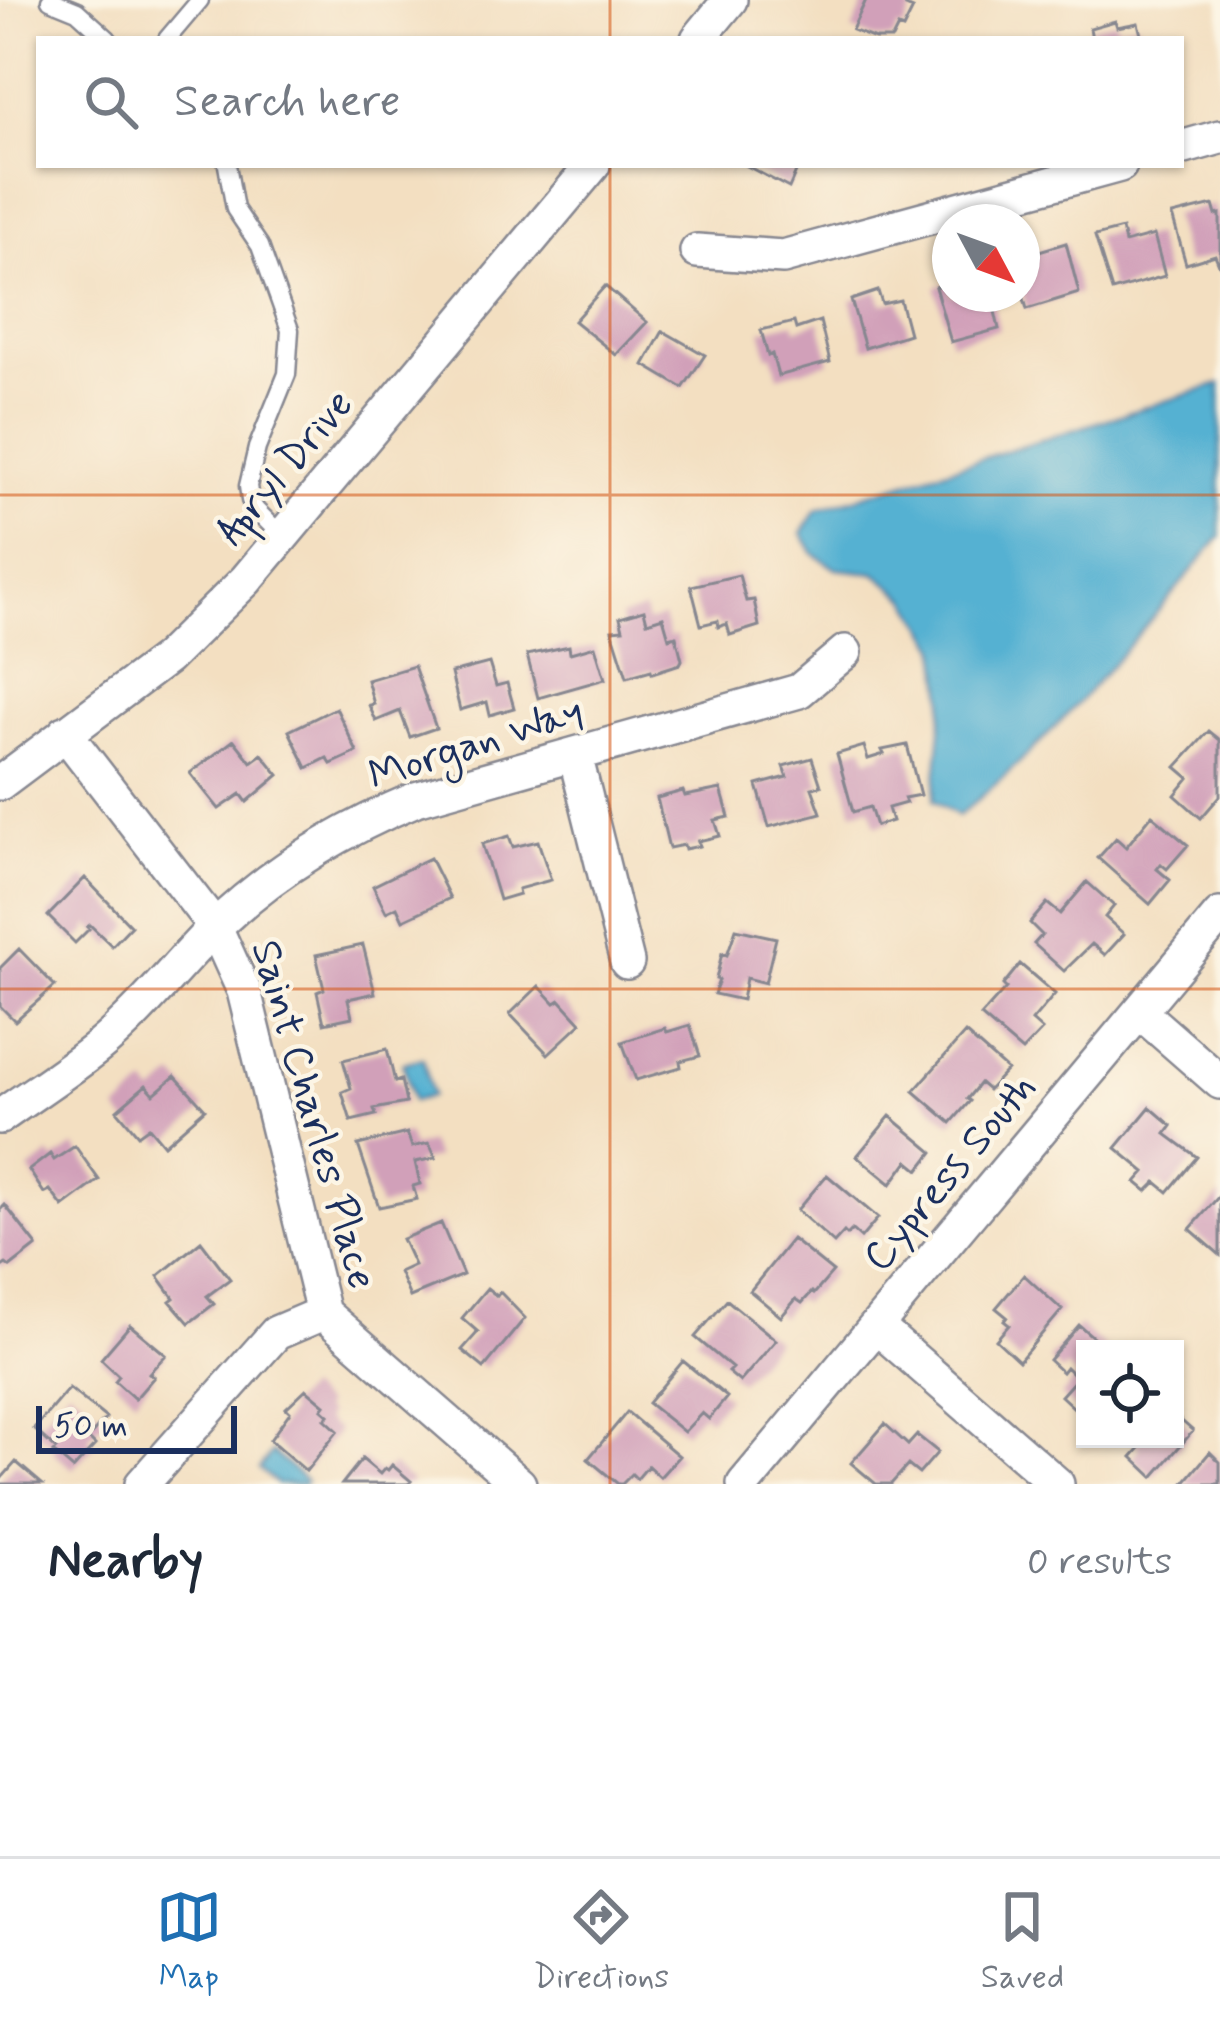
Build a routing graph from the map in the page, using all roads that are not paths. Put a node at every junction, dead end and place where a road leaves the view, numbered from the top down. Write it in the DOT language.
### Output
graph roads {
  1 [pos="50,0"];
  2 [pos="200,0"];
  3 [pos="730,0"];
  4 [pos="105,36"];
  5 [pos="170,36"];
  6 [pos="700,36"];
  7 [pos="1220,137"];
  8 [pos="1184,147"];
  9 [pos="228,168"];
  10 [pos="590,168"];
  11 [pos="1098,168"];
  12 [pos="1032,177"];
  13 [pos="697,250"];
  14 [pos="283,537"];
  15 [pos="845,652"];
  16 [pos="65,733"];
  17 [pos="575,755"];
  18 [pos="0,783"];
  19 [pos="1220,915"];
  20 [pos="215,927"];
  21 [pos="627,962"];
  22 [pos="1140,1012"];
  23 [pos="1220,1082"];
  24 [pos="0,1118"];
  25 [pos="323,1312"];
  26 [pos="877,1327"];
  27 [pos="142,1484"];
  28 [pos="519,1484"];
  29 [pos="744,1484"];
  30 [pos="1057,1484"];
  1 -- 4 [label="lane"];
  2 -- 5 [label="lane"];
  3 -- 6 [label="street"];
  7 -- 8 [label="street"];
  9 -- 14 [label="lane"];
  10 -- 14 [label="street, Apryl Drive"];
  11 -- 12 [label="street"];
  12 -- 13 [label="street"];
  14 -- 16 [label="street, Apryl Drive"];
  15 -- 17 [label="street, Morgan Way"];
  16 -- 18 [label="street, Apryl Drive"];
  16 -- 20 [label="street, Saint Charles Place"];
  17 -- 20 [label="street, Morgan Way"];
  17 -- 21 [label="street"];
  19 -- 22 [label="street, Cypress South"];
  20 -- 24 [label="street, Morgan Way"];
  20 -- 25 [label="street, Saint Charles Place"];
  22 -- 23 [label="street"];
  22 -- 26 [label="street, Cypress South"];
  25 -- 27 [label="street"];
  25 -- 28 [label="street, Saint Charles Place"];
  26 -- 29 [label="street, Cypress South"];
  26 -- 30 [label="street"];
}
